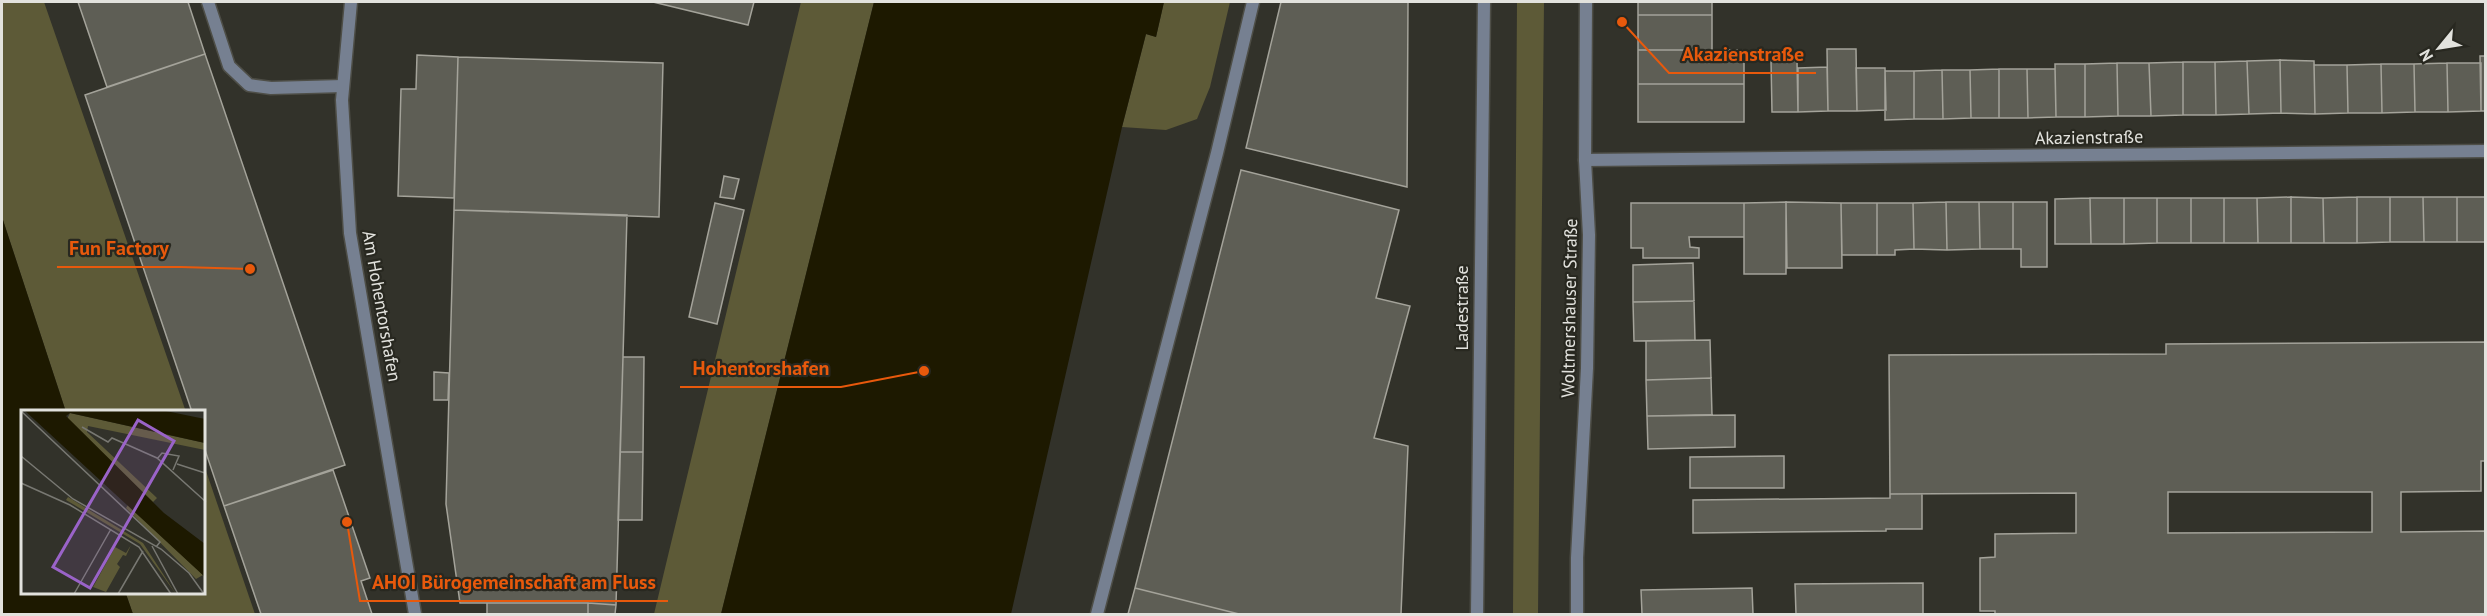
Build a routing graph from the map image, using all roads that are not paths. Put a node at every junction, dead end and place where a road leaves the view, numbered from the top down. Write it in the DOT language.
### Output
graph roads {
  1 [pos="208,2"];
  2 [pos="351,2"];
  3 [pos="1253,2"];
  4 [pos="1484,2"];
  5 [pos="1586,2"];
  6 [pos="344,86"];
  7 [pos="2486,151"];
  8 [pos="1585,159"];
  9 [pos="415,615"];
  10 [pos="1097,615"];
  11 [pos="1477,615"];
  12 [pos="1577,615"];
  1 -- 6 [label="street"];
  2 -- 6 [label="street, Am Hohentorshafen"];
  3 -- 10 [label="street"];
  4 -- 11 [label="street, Ladestraße"];
  5 -- 8 [label="street, Woltmershauser Straße"];
  6 -- 9 [label="street, Am Hohentorshafen"];
  7 -- 8 [label="street, Akazienstraße"];
  8 -- 12 [label="street, Woltmershauser Straße"];
}
